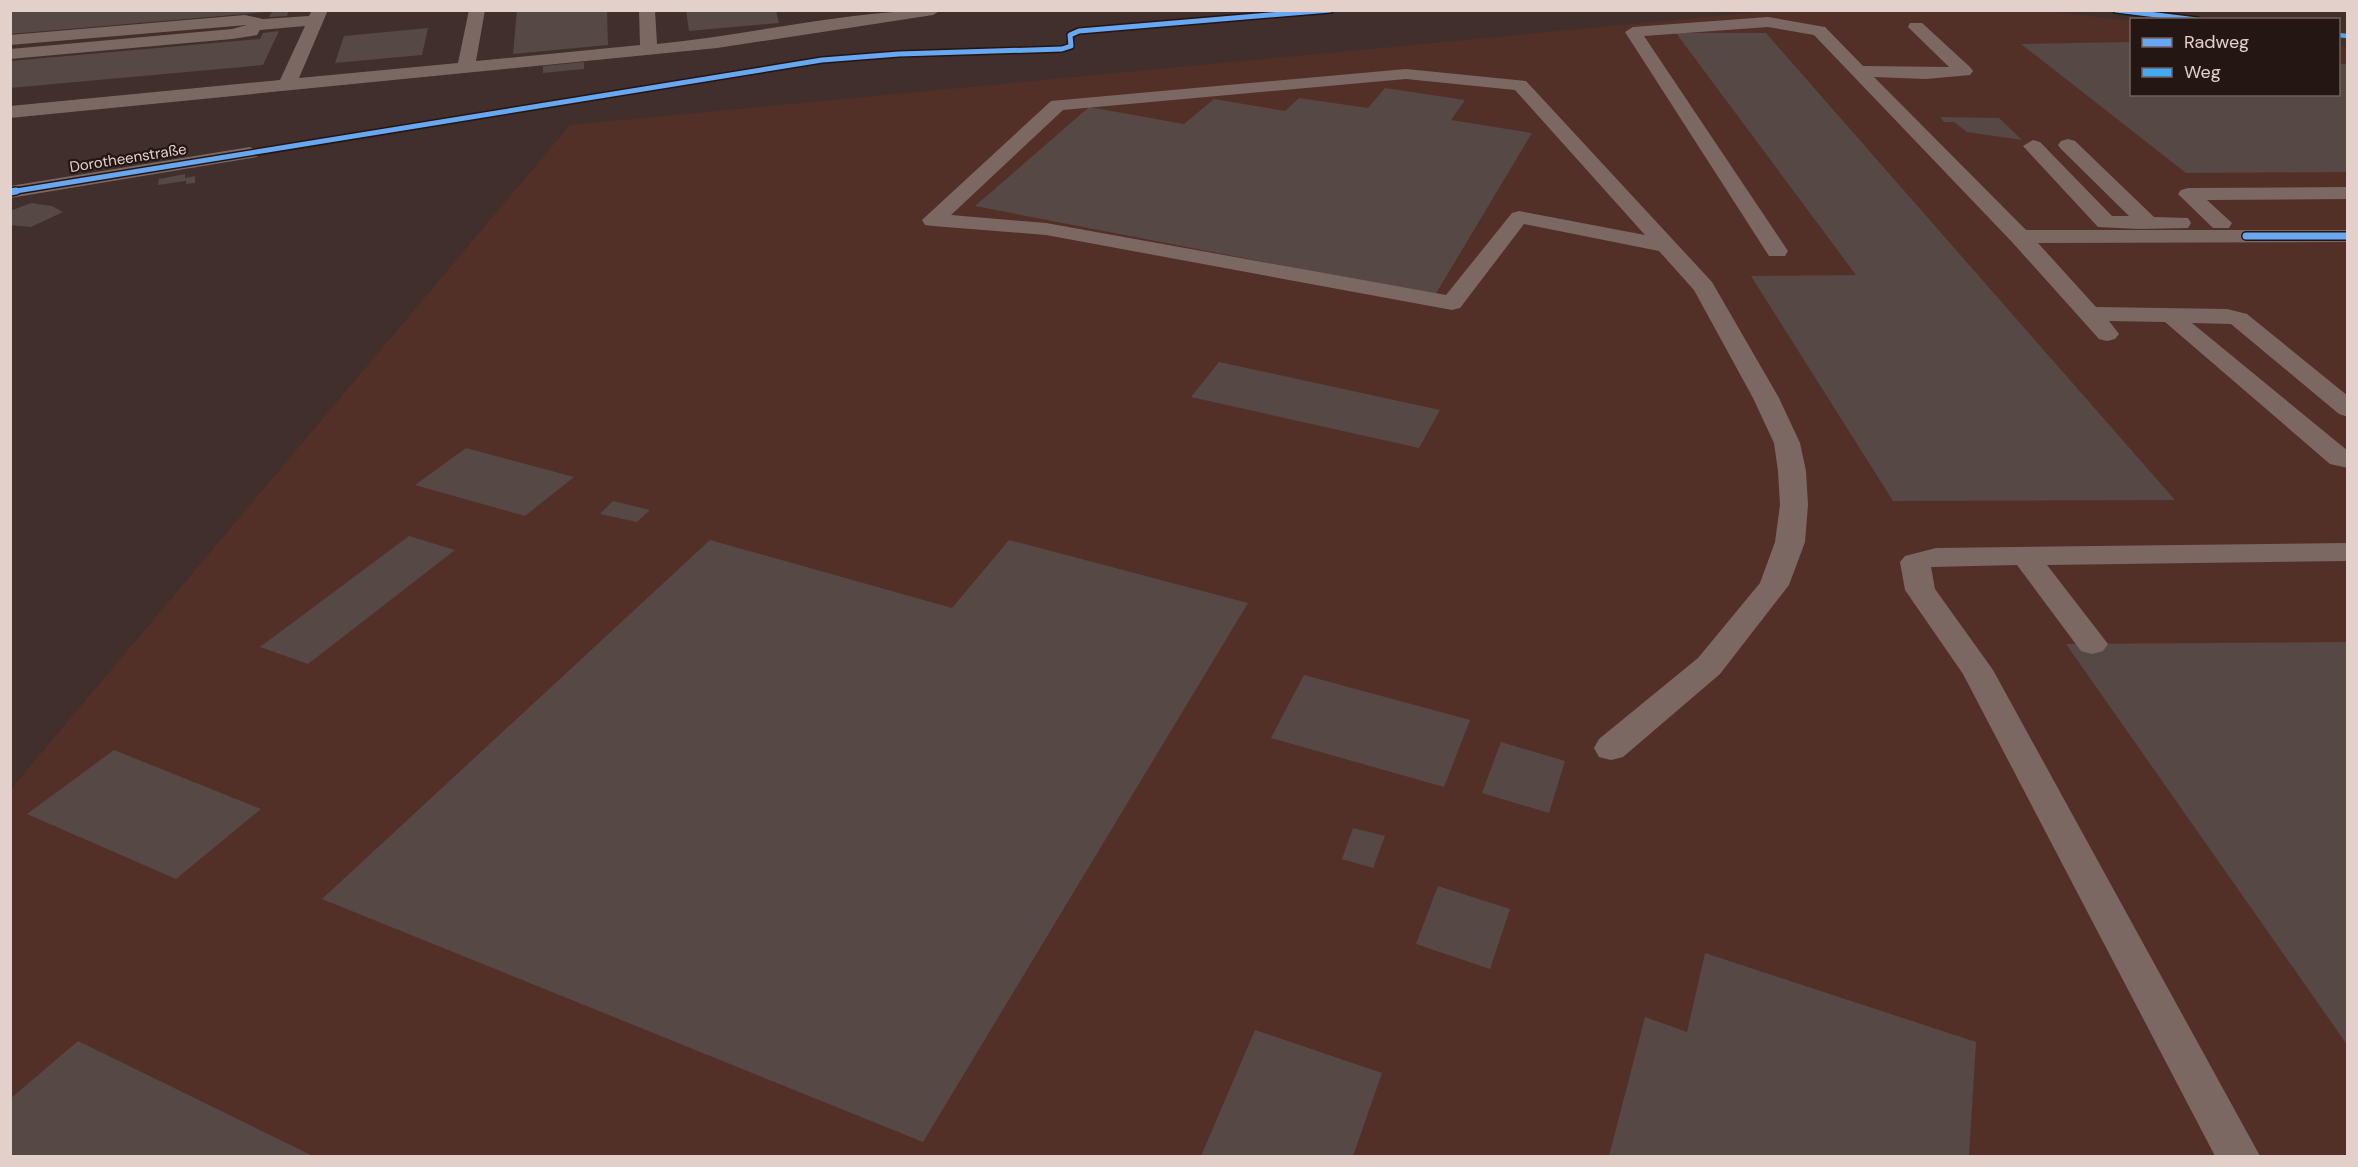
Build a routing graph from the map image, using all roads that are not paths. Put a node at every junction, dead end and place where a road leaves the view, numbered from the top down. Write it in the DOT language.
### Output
graph roads {
  1 [pos="477,10"];
  2 [pos="647,10"];
  3 [pos="933,10"];
  4 [pos="318,15"];
  5 [pos="822,19"];
  6 [pos="256,25"];
  7 [pos="1916,27"];
  8 [pos="10,40"];
  9 [pos="649,50"];
  10 [pos="10,54"];
  11 [pos="295,67"];
  12 [pos="466,68"];
  13 [pos="1858,71"];
  14 [pos="287,86"];
  15 [pos="10,94"];
  16 [pos="10,112"];
  17 [pos="2033,146"];
  18 [pos="2067,146"];
  19 [pos="250,153"];
  20 [pos="10,192"];
  21 [pos="2348,193"];
  22 [pos="2148,223"];
  23 [pos="2221,223"];
  24 [pos="2246,236"];
  25 [pos="2348,236"];
  26 [pos="2020,237"];
  27 [pos="1667,246"];
  28 [pos="1777,251"];
  29 [pos="2090,314"];
  30 [pos="2174,315"];
  31 [pos="2107,334"];
  32 [pos="2348,409"];
  33 [pos="2348,460"];
  34 [pos="2348,552"];
  35 [pos="2025,556"];
  36 [pos="2092,644"];
  37 [pos="1611,748"];
  38 [pos="2238,1156"];
  1 -- 12 [label="street"];
  2 -- 9 [label="street"];
  3 -- 5 [label="street"];
  4 -- 6 [label="street"];
  4 -- 11 [label="street"];
  5 -- 9 [label="street"];
  6 -- 8 [label="street"];
  6 -- 10 [label="street"];
  7 -- 13 [label="street"];
  9 -- 12 [label="street"];
  11 -- 14 [label="street"];
  11 -- 15 [label="street"];
  12 -- 14 [label="street"];
  13 -- 26 [label="street"];
  13 -- 28 [label="street"];
  14 -- 16 [label="street"];
  17 -- 22 [label="street"];
  18 -- 22 [label="street"];
  19 -- 20 [label="street, Dorotheenstraße"];
  21 -- 23 [label="street"];
  22 -- 23 [label="street"];
  23 -- 24 [label="street"];
  24 -- 25 [label="street"];
  24 -- 26 [label="street"];
  26 -- 29 [label="street"];
  27 -- 27 [label="street"];
  27 -- 37 [label="street"];
  29 -- 30 [label="street"];
  29 -- 31 [label="street"];
  30 -- 32 [label="street"];
  30 -- 33 [label="street"];
  34 -- 35 [label="street"];
  35 -- 36 [label="street"];
  35 -- 38 [label="street"];
}
